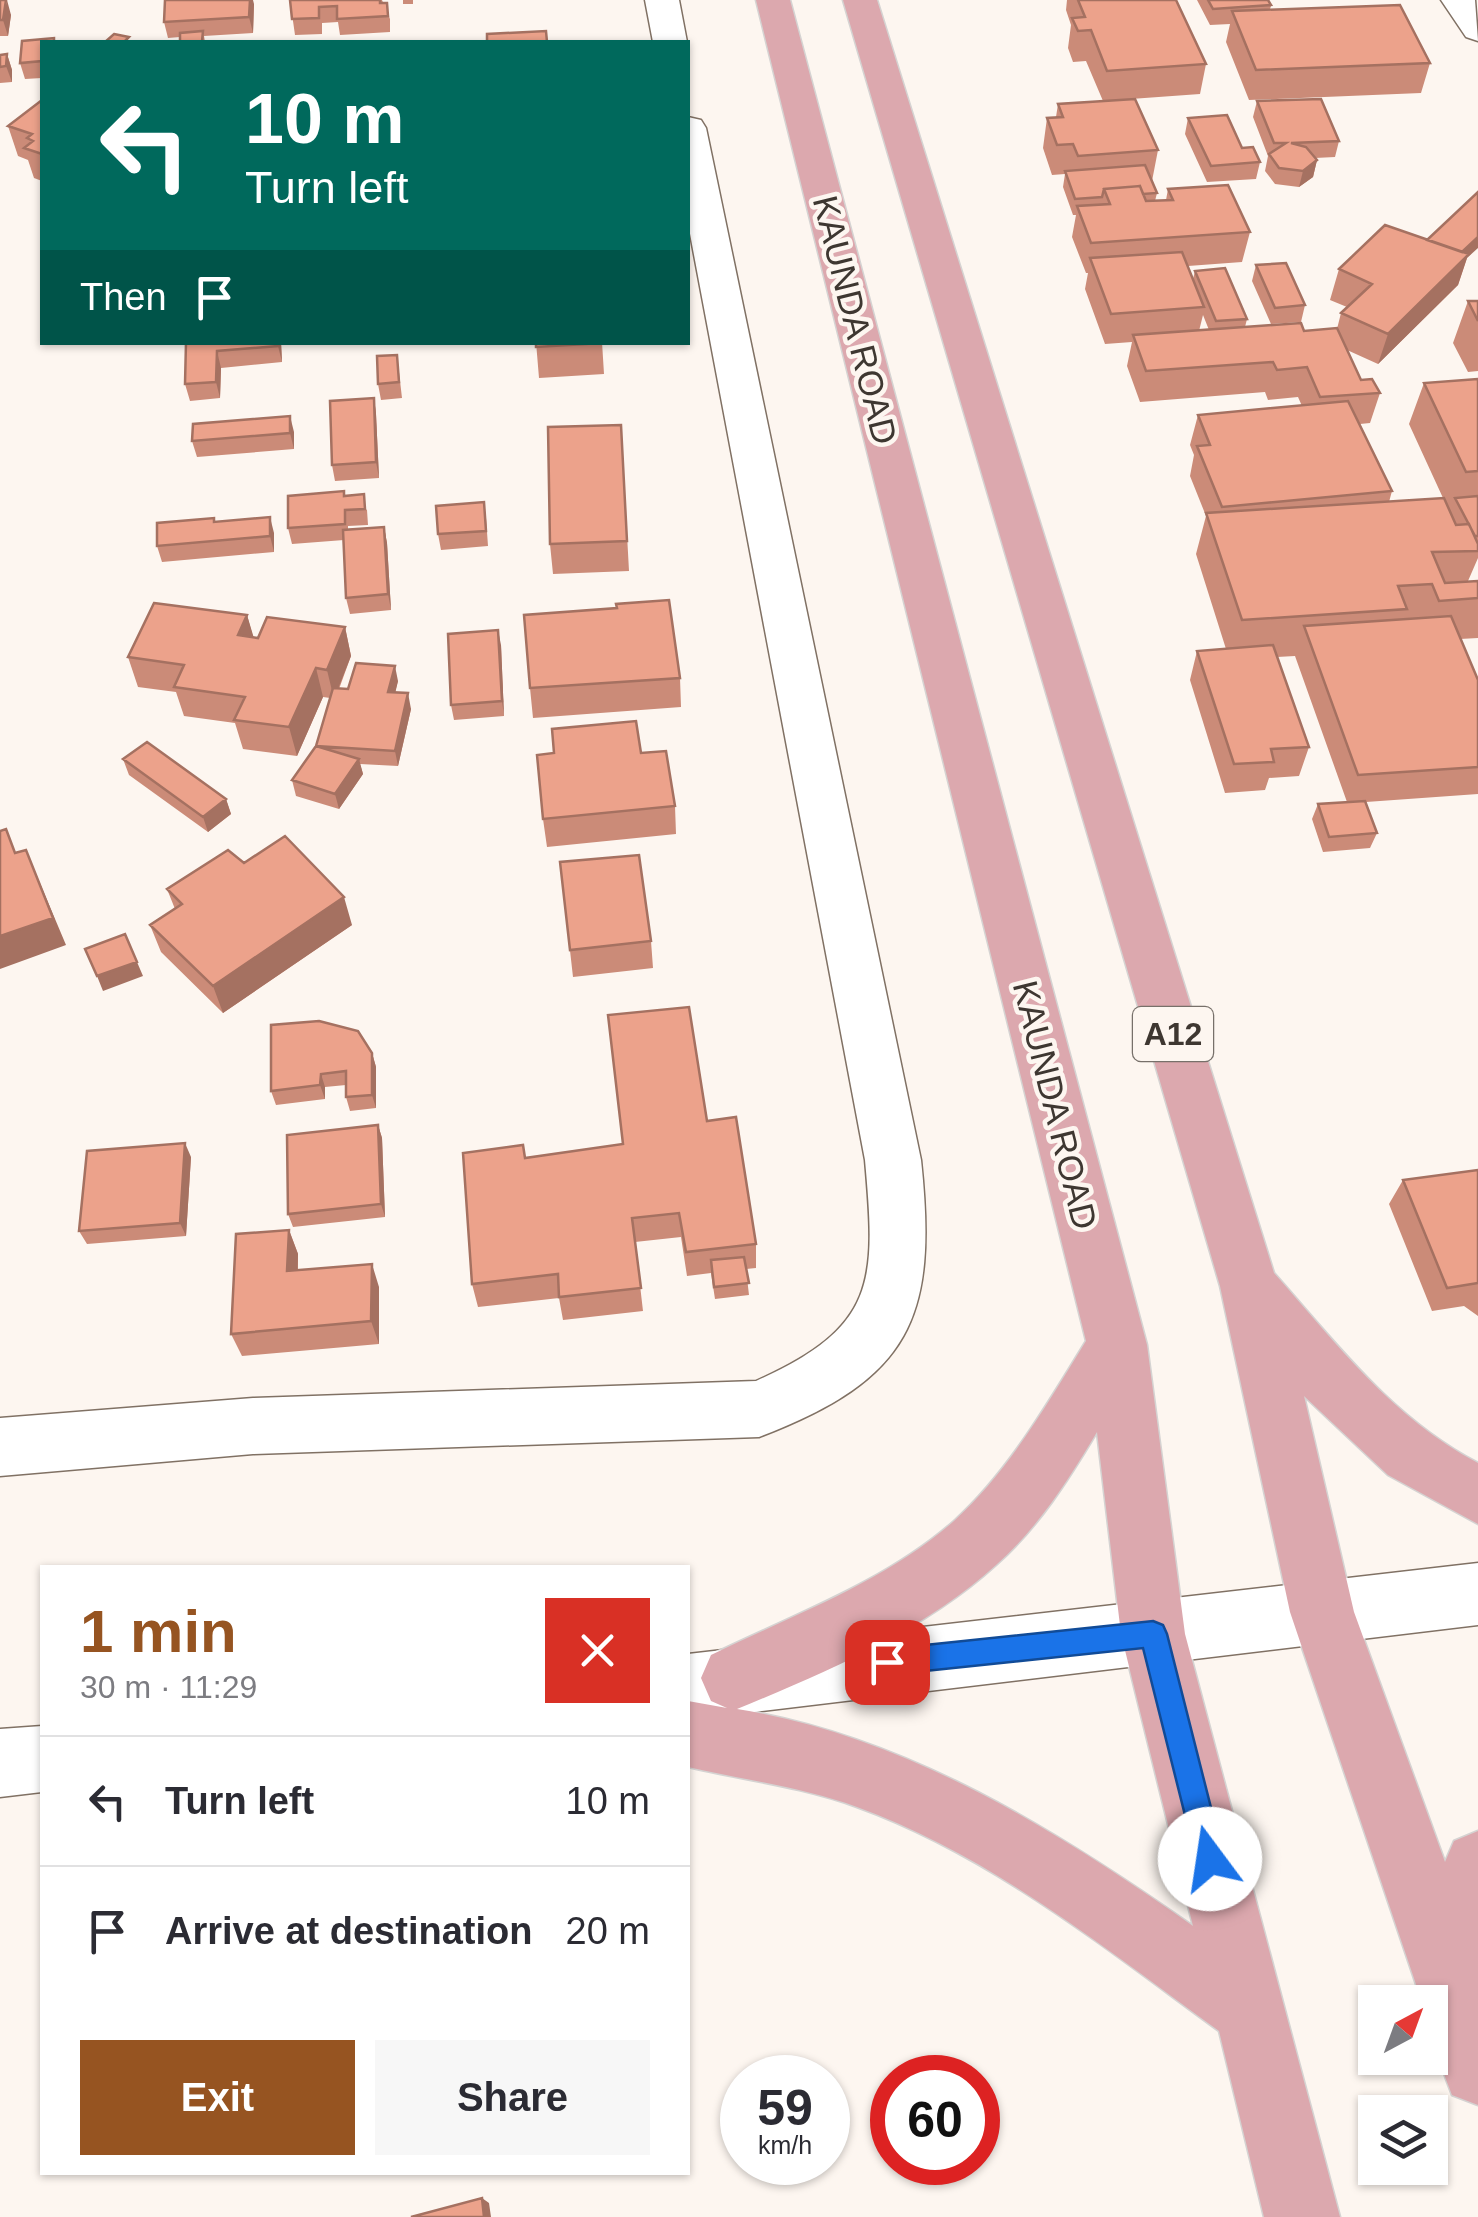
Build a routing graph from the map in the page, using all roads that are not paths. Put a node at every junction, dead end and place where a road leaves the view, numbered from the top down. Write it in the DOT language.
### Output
graph roads {
  1 [pos="662,0"];
  2 [pos="772,0"];
  3 [pos="860,0"];
  4 [pos="1458,0"];
  5 [pos="1478,30"];
  6 [pos="670,40"];
  7 [pos="690,138"];
  8 [pos="1249,1286"];
  9 [pos="1117,1345"];
  10 [pos="0,1447"];
  11 [pos="1478,1495"];
  12 [pos="1478,1594"];
  13 [pos="1322,1612"];
  14 [pos="1153,1634"];
  15 [pos="711,1682"];
  16 [pos="690,1734"];
  17 [pos="40,1759"];
  18 [pos="0,1763"];
  19 [pos="1478,1865"];
  20 [pos="1448,1970"];
  21 [pos="1248,2009"];
  22 [pos="1478,2069"];
  23 [pos="1302,2217"];
  1 -- 6 [label="street"];
  2 -- 9 [label="main road, KAUNDA ROAD"];
  3 -- 8 [label="main road, A12"];
  4 -- 5 [label="street"];
  7 -- 10 [label="street"];
  8 -- 11 [label="main road"];
  8 -- 13 [label="main road, A12"];
  9 -- 14 [label="main road, KAUNDA ROAD"];
  9 -- 15 [label="main road"];
  12 -- 13 [label="street"];
  13 -- 14 [label="street"];
  13 -- 20 [label="main road, A12"];
  14 -- 15 [label="street"];
  14 -- 21 [label="main road, KAUNDA ROAD"];
  16 -- 21 [label="main road"];
  17 -- 18 [label="street"];
  19 -- 20 [label="main road"];
  20 -- 22 [label="main road, A12"];
  21 -- 23 [label="main road, KAUNDA ROAD"];
}
